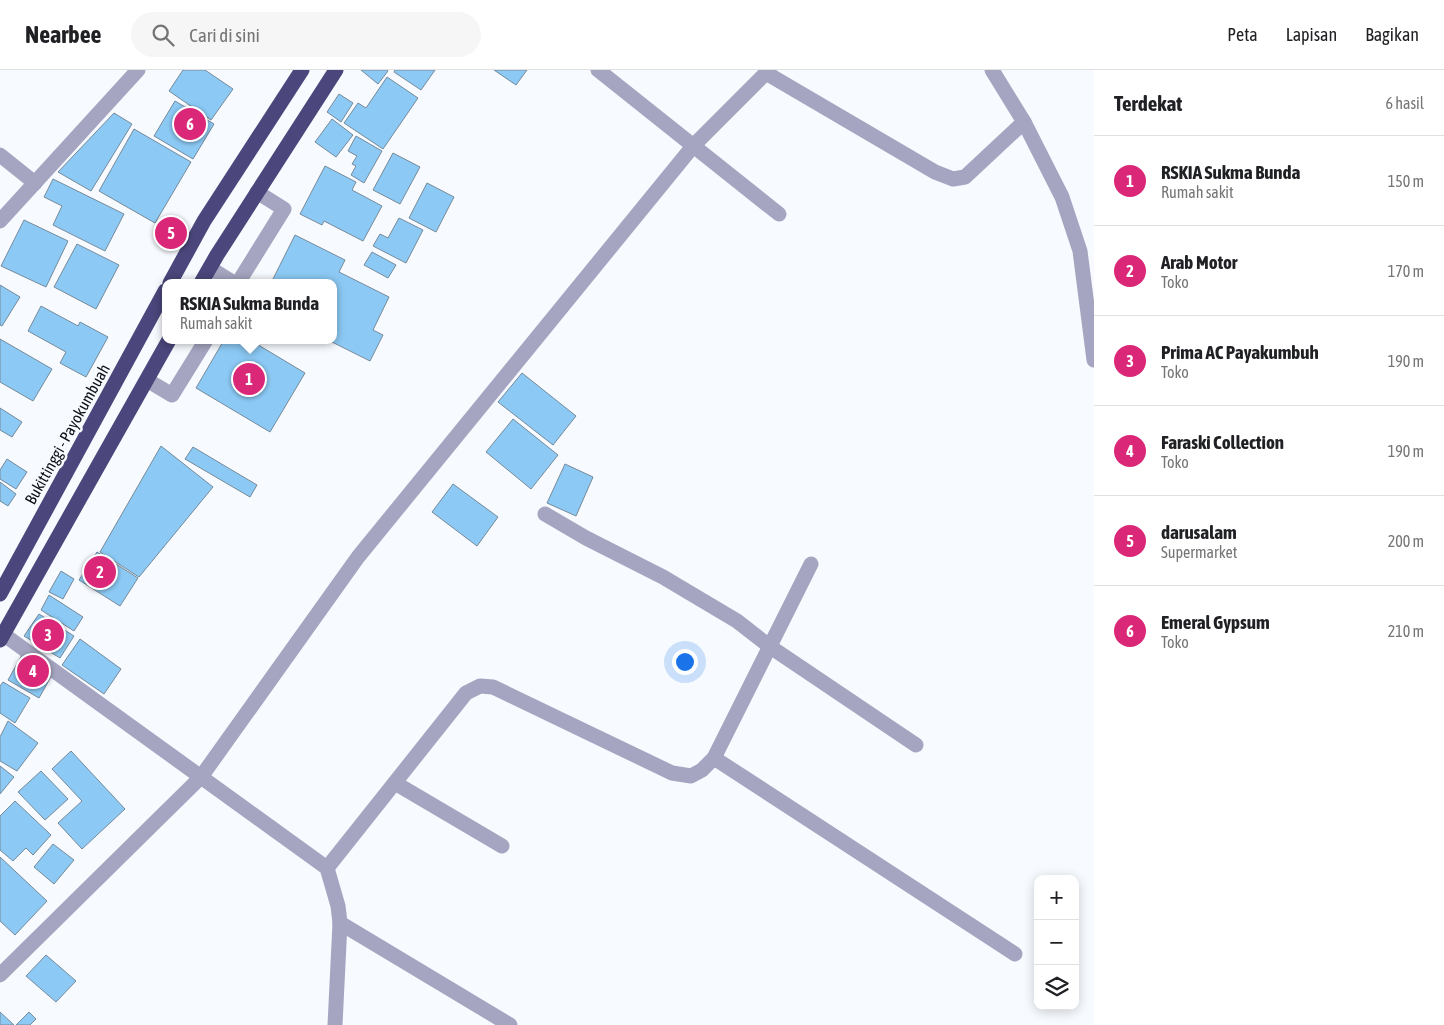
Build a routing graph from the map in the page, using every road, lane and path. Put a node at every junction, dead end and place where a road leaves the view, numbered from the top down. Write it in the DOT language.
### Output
graph roads {
  1 [pos="138,70"];
  2 [pos="302,70"];
  3 [pos="336,70"];
  4 [pos="598,70"];
  5 [pos="992,70"];
  6 [pos="767,71"];
  7 [pos="1024,122"];
  8 [pos="694,145"];
  9 [pos="0,155"];
  10 [pos="35,183"];
  11 [pos="257,192"];
  12 [pos="779,214"];
  13 [pos="0,221"];
  14 [pos="210,268"];
  15 [pos="172,279"];
  16 [pos="203,279"];
  17 [pos="228,279"];
  18 [pos="240,279"];
  19 [pos="162,296"];
  20 [pos="167,344"];
  21 [pos="204,344"];
  22 [pos="1094,360"];
  23 [pos="147,380"];
  24 [pos="64,476"];
  25 [pos="85,489"];
  26 [pos="545,514"];
  27 [pos="811,564"];
  28 [pos="0,594"];
  29 [pos="1,637"];
  30 [pos="769,646"];
  31 [pos="916,745"];
  32 [pos="714,758"];
  33 [pos="201,777"];
  34 [pos="395,783"];
  35 [pos="502,846"];
  36 [pos="327,868"];
  37 [pos="340,923"];
  38 [pos="1015,954"];
  39 [pos="0,974"];
  40 [pos="335,1025"];
  41 [pos="510,1025"];
  1 -- 10 [label="street"];
  2 -- 15 [label="highway"];
  3 -- 11 [label="highway"];
  4 -- 8 [label="street"];
  5 -- 7 [label="street"];
  6 -- 7 [label="street"];
  6 -- 8 [label="street"];
  7 -- 22 [label="street"];
  8 -- 12 [label="street"];
  8 -- 33 [label="street"];
  9 -- 10 [label="street"];
  10 -- 13 [label="street"];
  11 -- 14 [label="highway"];
  11 -- 18 [label="street"];
  14 -- 16 [label="highway"];
  14 -- 17 [label="street"];
  19 -- 24 [label="highway, Bukittinggi - Payokumbuah"];
  20 -- 23 [label="highway"];
  21 -- 23 [label="street"];
  23 -- 25 [label="highway"];
  24 -- 25 [label="highway"];
  24 -- 28 [label="highway, Bukittinggi - Payokumbuah"];
  25 -- 29 [label="highway"];
  26 -- 30 [label="street"];
  27 -- 30 [label="street"];
  29 -- 33 [label="street"];
  30 -- 31 [label="street"];
  30 -- 32 [label="street"];
  32 -- 34 [label="street"];
  32 -- 38 [label="street"];
  33 -- 36 [label="street"];
  33 -- 39 [label="street"];
  34 -- 35 [label="street"];
  34 -- 36 [label="street"];
  36 -- 37 [label="street"];
  37 -- 40 [label="street"];
  37 -- 41 [label="street"];
}
